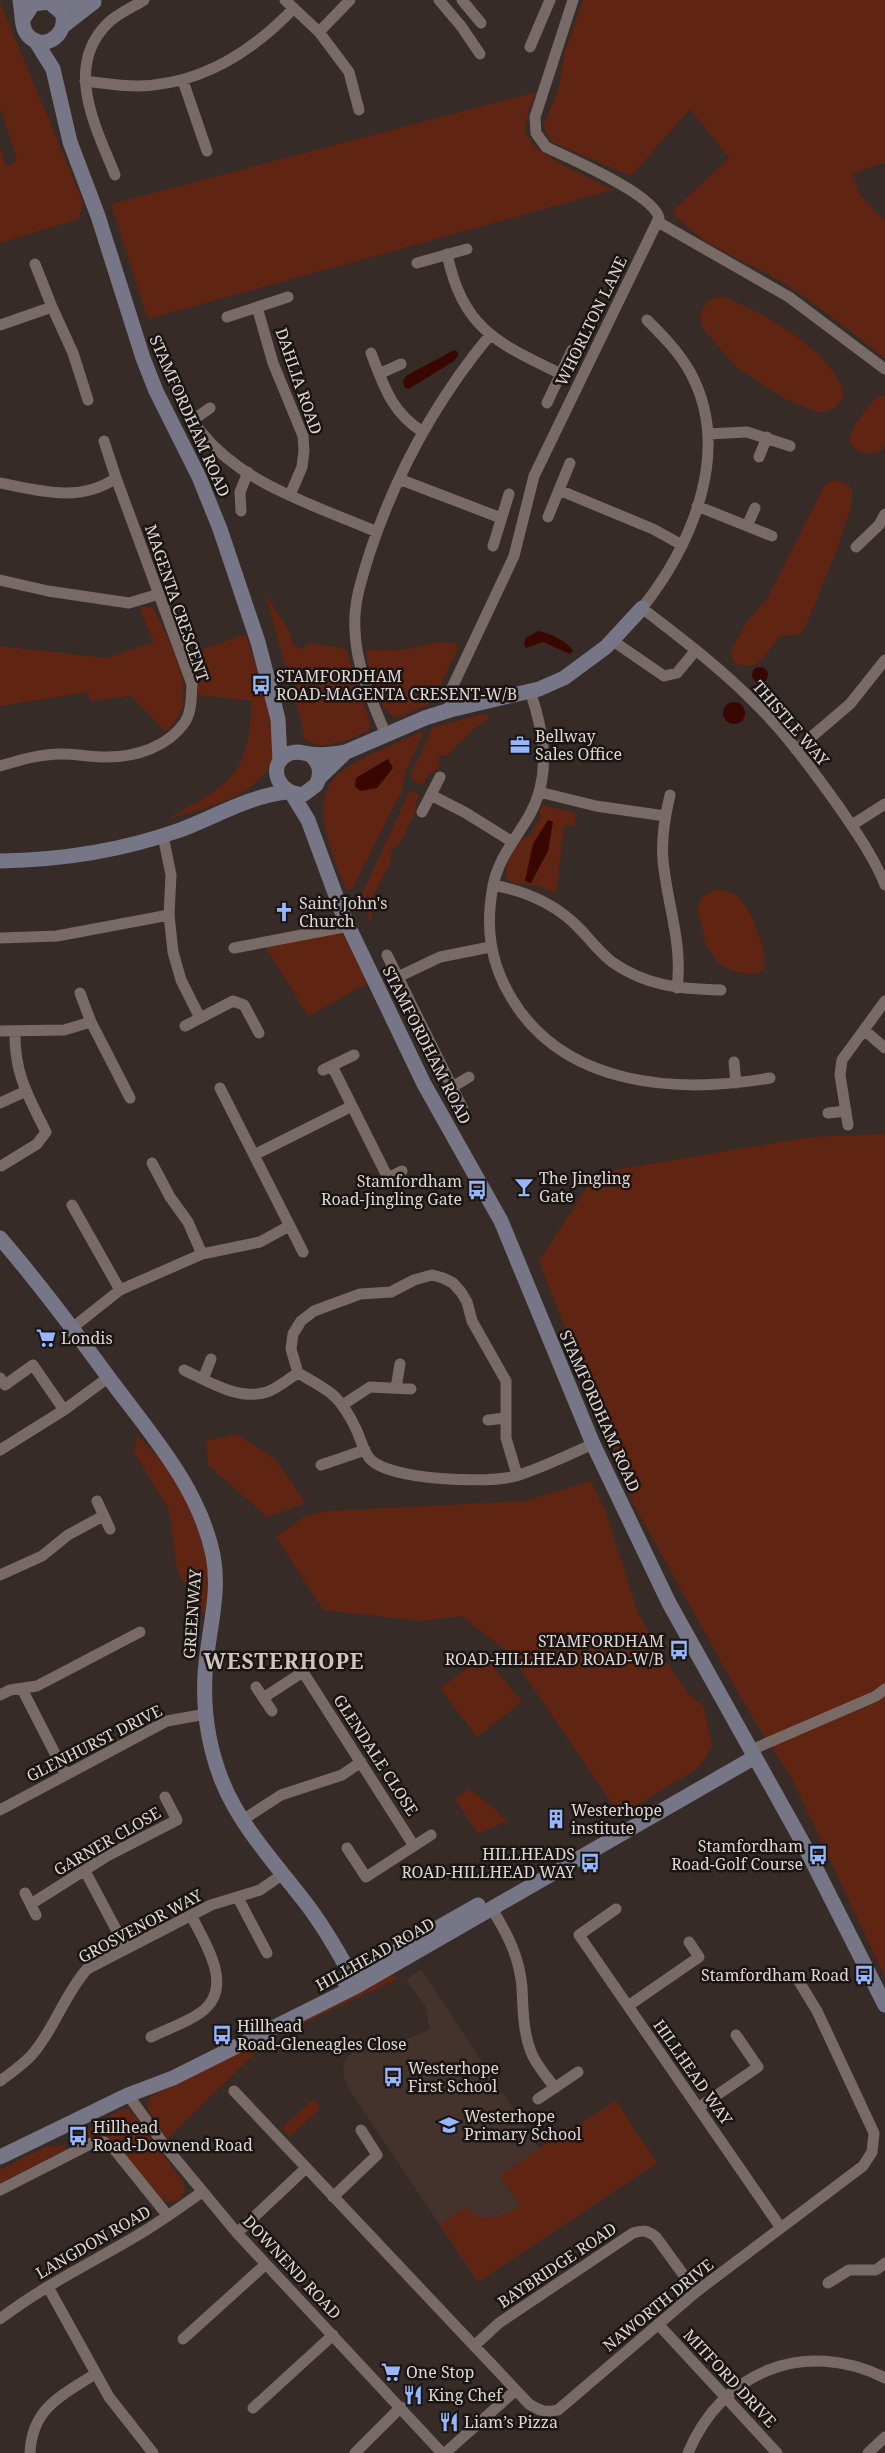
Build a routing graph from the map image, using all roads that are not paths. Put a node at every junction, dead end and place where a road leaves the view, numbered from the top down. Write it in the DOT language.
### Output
graph roads {
  1 [pos="20,0"];
  2 [pos="144,0"];
  3 [pos="285,0"];
  4 [pos="350,0"];
  5 [pos="438,0"];
  6 [pos="462,0"];
  7 [pos="550,0"];
  8 [pos="574,0"];
  9 [pos="96,1"];
  10 [pos="47,2"];
  11 [pos="294,8"];
  12 [pos="24,18"];
  13 [pos="481,24"];
  14 [pos="540,27"];
  15 [pos="62,29"];
  16 [pos="319,32"];
  17 [pos="551,32"];
  18 [pos="35,40"];
  19 [pos="530,47"];
  20 [pos="480,54"];
  21 [pos="53,69"];
  22 [pos="85,81"];
  23 [pos="183,81"];
  24 [pos="359,110"];
  25 [pos="207,152"];
  26 [pos="115,175"];
  27 [pos="658,222"];
  28 [pos="467,249"];
  29 [pos="447,254"];
  30 [pos="417,263"];
  31 [pos="35,264"];
  32 [pos="288,298"];
  33 [pos="52,307"];
  34 [pos="257,307"];
  35 [pos="227,317"];
  36 [pos="647,320"];
  37 [pos="0,325"];
  38 [pos="490,335"];
  39 [pos="572,350"];
  40 [pos="370,353"];
  41 [pos="401,364"];
  42 [pos="885,369"];
  43 [pos="379,374"];
  44 [pos="561,374"];
  45 [pos="176,384"];
  46 [pos="88,400"];
  47 [pos="547,404"];
  48 [pos="210,408"];
  49 [pos="193,420"];
  50 [pos="423,432"];
  51 [pos="708,434"];
  52 [pos="767,437"];
  53 [pos="104,441"];
  54 [pos="790,446"];
  55 [pos="759,457"];
  56 [pos="570,463"];
  57 [pos="248,472"];
  58 [pos="116,478"];
  59 [pos="399,479"];
  60 [pos="0,483"];
  61 [pos="559,490"];
  62 [pos="290,494"];
  63 [pos="509,494"];
  64 [pos="697,506"];
  65 [pos="755,508"];
  66 [pos="241,511"];
  67 [pos="885,514"];
  68 [pos="548,517"];
  69 [pos="501,518"];
  70 [pos="748,526"];
  71 [pos="882,528"];
  72 [pos="377,532"];
  73 [pos="772,536"];
  74 [pos="682,545"];
  75 [pos="492,546"];
  76 [pos="856,547"];
  77 [pos="0,580"];
  78 [pos="159,594"];
  79 [pos="642,608"];
  80 [pos="613,641"];
  81 [pos="696,650"];
  82 [pos="885,660"];
  83 [pos="530,691"];
  84 [pos="450,710"];
  85 [pos="278,719"];
  86 [pos="386,735"];
  87 [pos="796,750"];
  88 [pos="346,752"];
  89 [pos="306,753"];
  90 [pos="278,765"];
  91 [pos="0,766"];
  92 [pos="440,777"];
  93 [pos="317,782"];
  94 [pos="539,792"];
  95 [pos="289,793"];
  96 [pos="431,795"];
  97 [pos="670,795"];
  98 [pos="251,799"];
  99 [pos="885,804"];
  100 [pos="422,812"];
  101 [pos="665,816"];
  102 [pos="308,820"];
  103 [pos="852,825"];
  104 [pos="163,836"];
  105 [pos="511,841"];
  106 [pos="0,860"];
  107 [pos="885,885"];
  108 [pos="493,886"];
  109 [pos="169,915"];
  110 [pos="349,926"];
  111 [pos="0,938"];
  112 [pos="490,947"];
  113 [pos="234,948"];
  114 [pos="387,955"];
  115 [pos="398,977"];
  116 [pos="676,988"];
  117 [pos="721,990"];
  118 [pos="80,993"];
  119 [pos="885,1001"];
  120 [pos="200,1018"];
  121 [pos="91,1022"];
  122 [pos="185,1026"];
  123 [pos="864,1030"];
  124 [pos="0,1031"];
  125 [pos="15,1031"];
  126 [pos="259,1033"];
  127 [pos="885,1048"];
  128 [pos="354,1054"];
  129 [pos="734,1062"];
  130 [pos="469,1077"];
  131 [pos="770,1078"];
  132 [pos="736,1083"];
  133 [pos="452,1087"];
  134 [pos="220,1088"];
  135 [pos="26,1091"];
  136 [pos="130,1098"];
  137 [pos="0,1103"];
  138 [pos="352,1106"];
  139 [pos="463,1109"];
  140 [pos="846,1111"];
  141 [pos="828,1113"];
  142 [pos="848,1125"];
  143 [pos="254,1155"];
  144 [pos="152,1163"];
  145 [pos="1,1166"];
  146 [pos="402,1170"];
  147 [pos="72,1205"];
  148 [pos="289,1226"];
  149 [pos="0,1238"];
  150 [pos="303,1252"];
  151 [pos="202,1254"];
  152 [pos="120,1290"];
  153 [pos="72,1328"];
  154 [pos="211,1359"];
  155 [pos="400,1364"];
  156 [pos="184,1370"];
  157 [pos="298,1373"];
  158 [pos="109,1377"];
  159 [pos="0,1378"];
  160 [pos="203,1379"];
  161 [pos="396,1388"];
  162 [pos="411,1389"];
  163 [pos="344,1404"];
  164 [pos="64,1410"];
  165 [pos="505,1418"];
  166 [pos="488,1420"];
  167 [pos="593,1444"];
  168 [pos="0,1450"];
  169 [pos="365,1450"];
  170 [pos="321,1465"];
  171 [pos="517,1476"];
  172 [pos="97,1501"];
  173 [pos="103,1516"];
  174 [pos="110,1530"];
  175 [pos="0,1575"];
  176 [pos="140,1632"];
  177 [pos="256,1687"];
  178 [pos="22,1689"];
  179 [pos="885,1689"];
  180 [pos="0,1695"];
  181 [pos="263,1698"];
  182 [pos="272,1711"];
  183 [pos="206,1714"];
  184 [pos="753,1754"];
  185 [pos="361,1762"];
  186 [pos="66,1775"];
  187 [pos="165,1797"];
  188 [pos="0,1810"];
  189 [pos="244,1819"];
  190 [pos="431,1835"];
  191 [pos="414,1846"];
  192 [pos="347,1848"];
  193 [pos="84,1870"];
  194 [pos="283,1874"];
  195 [pos="25,1893"];
  196 [pos="238,1898"];
  197 [pos="489,1903"];
  198 [pos="31,1904"];
  199 [pos="616,1909"];
  200 [pos="36,1915"];
  201 [pos="191,1915"];
  202 [pos="689,1942"];
  203 [pos="126,1948"];
  204 [pos="267,1953"];
  205 [pos="795,1975"];
  206 [pos="355,1981"];
  207 [pos="885,2004"];
  208 [pos="628,2006"];
  209 [pos="736,2035"];
  210 [pos="151,2037"];
  211 [pos="578,2072"];
  212 [pos="0,2080"];
  213 [pos="555,2088"];
  214 [pos="234,2091"];
  215 [pos="128,2095"];
  216 [pos="538,2099"];
  217 [pos="698,2108"];
  218 [pos="361,2130"];
  219 [pos="0,2157"];
  220 [pos="306,2168"];
  221 [pos="0,2190"];
  222 [pos="202,2192"];
  223 [pos="334,2197"];
  224 [pos="168,2216"];
  225 [pos="781,2228"];
  226 [pos="237,2233"];
  227 [pos="885,2263"];
  228 [pos="266,2264"];
  229 [pos="828,2283"];
  230 [pos="48,2287"];
  231 [pos="696,2292"];
  232 [pos="0,2319"];
  233 [pos="658,2324"];
  234 [pos="333,2335"];
  235 [pos="183,2339"];
  236 [pos="474,2346"];
  237 [pos="95,2374"];
  238 [pos="885,2378"];
  239 [pos="516,2390"];
  240 [pos="725,2397"];
  241 [pos="400,2407"];
  242 [pos="253,2408"];
  243 [pos="885,2437"];
  244 [pos="30,2453"];
  245 [pos="153,2453"];
  246 [pos="355,2453"];
  247 [pos="443,2453"];
  248 [pos="688,2453"];
  249 [pos="777,2453"];
  250 [pos="868,2453"];
  1 -- 12 [label="street, STAMFORDHAM ROAD"];
  2 -- 22 [label="street"];
  3 -- 11 [label="street"];
  4 -- 16 [label="street"];
  5 -- 20 [label="street"];
  6 -- 13 [label="street"];
  7 -- 14 [label="street"];
  8 -- 27 [label="street"];
  9 -- 10 [label="street"];
  9 -- 15 [label="street"];
  10 -- 12 [label="street"];
  10 -- 15 [label="street"];
  11 -- 16 [label="street"];
  11 -- 23 [label="street"];
  12 -- 18 [label="street, STAMFORDHAM ROAD"];
  14 -- 17 [label="street"];
  14 -- 19 [label="street"];
  15 -- 18 [label="street"];
  15 -- 21 [label="street, STAMFORDHAM ROAD"];
  16 -- 24 [label="street"];
  18 -- 21 [label="street, STAMFORDHAM ROAD"];
  21 -- 85 [label="street, STAMFORDHAM ROAD"];
  22 -- 23 [label="street"];
  22 -- 26 [label="street"];
  23 -- 25 [label="street"];
  27 -- 42 [label="street"];
  27 -- 84 [label="street, WHORLTON LANE"];
  28 -- 29 [label="street"];
  29 -- 30 [label="street"];
  29 -- 38 [label="street"];
  31 -- 33 [label="street"];
  32 -- 34 [label="street"];
  33 -- 37 [label="street"];
  33 -- 46 [label="street"];
  34 -- 35 [label="street"];
  34 -- 62 [label="street, DAHLIA ROAD"];
  36 -- 51 [label="street"];
  38 -- 44 [label="street"];
  38 -- 50 [label="street"];
  39 -- 44 [label="street"];
  40 -- 43 [label="street"];
  41 -- 43 [label="street"];
  43 -- 50 [label="street"];
  44 -- 47 [label="street"];
  45 -- 49 [label="street"];
  48 -- 49 [label="street"];
  49 -- 57 [label="street"];
  50 -- 59 [label="street"];
  51 -- 52 [label="street"];
  51 -- 64 [label="street"];
  52 -- 54 [label="street"];
  52 -- 55 [label="street"];
  53 -- 58 [label="street, MAGENTA CRESCENT"];
  56 -- 61 [label="street"];
  57 -- 62 [label="street"];
  57 -- 66 [label="street"];
  58 -- 60 [label="street"];
  58 -- 78 [label="street, MAGENTA CRESCENT"];
  59 -- 69 [label="street"];
  59 -- 72 [label="street"];
  61 -- 68 [label="street"];
  61 -- 74 [label="street"];
  62 -- 72 [label="street"];
  63 -- 69 [label="street"];
  64 -- 70 [label="street"];
  64 -- 74 [label="street"];
  65 -- 70 [label="street"];
  67 -- 71 [label="street"];
  69 -- 75 [label="street"];
  70 -- 73 [label="street"];
  71 -- 76 [label="street"];
  72 -- 86 [label="street"];
  74 -- 79 [label="street"];
  77 -- 78 [label="street"];
  78 -- 91 [label="street, MAGENTA CRESCENT"];
  79 -- 80 [label="street"];
  79 -- 81 [label="street, THISTLE WAY"];
  80 -- 81 [label="street"];
  80 -- 83 [label="street"];
  81 -- 87 [label="street, THISTLE WAY"];
  82 -- 87 [label="street"];
  83 -- 84 [label="street"];
  83 -- 94 [label="street"];
  84 -- 86 [label="street"];
  85 -- 89 [label="street, STAMFORDHAM ROAD"];
  85 -- 90 [label="street, STAMFORDHAM ROAD"];
  86 -- 88 [label="street"];
  87 -- 103 [label="street, THISTLE WAY"];
  88 -- 89 [label="street"];
  88 -- 93 [label="street"];
  89 -- 90 [label="street"];
  89 -- 93 [label="street"];
  90 -- 95 [label="street"];
  90 -- 98 [label="street"];
  92 -- 96 [label="street"];
  93 -- 95 [label="street"];
  93 -- 102 [label="street, STAMFORDHAM ROAD"];
  94 -- 101 [label="street"];
  94 -- 105 [label="street"];
  95 -- 98 [label="street"];
  95 -- 102 [label="street, STAMFORDHAM ROAD"];
  96 -- 100 [label="street"];
  96 -- 105 [label="street"];
  97 -- 101 [label="street"];
  98 -- 104 [label="street"];
  99 -- 103 [label="street"];
  101 -- 116 [label="street"];
  102 -- 110 [label="street, STAMFORDHAM ROAD"];
  103 -- 107 [label="street, THISTLE WAY"];
  104 -- 106 [label="street"];
  104 -- 109 [label="street"];
  105 -- 108 [label="street"];
  108 -- 112 [label="street"];
  108 -- 116 [label="street"];
  109 -- 111 [label="street"];
  109 -- 120 [label="street"];
  110 -- 113 [label="street"];
  110 -- 167 [label="street, STAMFORDHAM ROAD"];
  112 -- 115 [label="street"];
  112 -- 132 [label="street"];
  114 -- 115 [label="street"];
  115 -- 133 [label="street"];
  116 -- 117 [label="street"];
  118 -- 121 [label="street"];
  119 -- 123 [label="street"];
  120 -- 122 [label="street"];
  120 -- 126 [label="street"];
  121 -- 125 [label="street"];
  121 -- 136 [label="street"];
  123 -- 127 [label="street"];
  123 -- 140 [label="street"];
  124 -- 125 [label="street"];
  125 -- 135 [label="street"];
  128 -- 138 [label="street"];
  129 -- 132 [label="street"];
  130 -- 133 [label="street"];
  131 -- 132 [label="street"];
  133 -- 139 [label="street"];
  134 -- 143 [label="street"];
  135 -- 137 [label="street"];
  135 -- 145 [label="street"];
  138 -- 143 [label="street"];
  138 -- 146 [label="street"];
  140 -- 141 [label="street"];
  140 -- 142 [label="street"];
  143 -- 148 [label="street"];
  144 -- 151 [label="street"];
  147 -- 152 [label="street"];
  148 -- 150 [label="street"];
  148 -- 151 [label="street"];
  149 -- 153 [label="street, GREENWAY"];
  151 -- 152 [label="street"];
  152 -- 153 [label="street"];
  153 -- 158 [label="street, GREENWAY"];
  154 -- 160 [label="street"];
  155 -- 161 [label="street"];
  156 -- 160 [label="street"];
  157 -- 160 [label="street"];
  157 -- 163 [label="street"];
  157 -- 165 [label="street"];
  158 -- 164 [label="street"];
  158 -- 183 [label="street, GREENWAY"];
  159 -- 164 [label="street"];
  161 -- 162 [label="street"];
  161 -- 163 [label="street"];
  163 -- 169 [label="street"];
  164 -- 168 [label="street"];
  165 -- 166 [label="street"];
  165 -- 171 [label="street"];
  167 -- 171 [label="street"];
  167 -- 184 [label="street, STAMFORDHAM ROAD"];
  169 -- 170 [label="street"];
  169 -- 171 [label="street"];
  172 -- 173 [label="street"];
  173 -- 174 [label="street"];
  173 -- 175 [label="street"];
  176 -- 178 [label="street"];
  177 -- 181 [label="street"];
  178 -- 180 [label="street"];
  178 -- 186 [label="street"];
  179 -- 184 [label="street"];
  181 -- 182 [label="street"];
  181 -- 185 [label="street, GLENDALE CLOSE"];
  183 -- 186 [label="street, GLENHURST DRIVE"];
  183 -- 189 [label="street, GREENWAY"];
  184 -- 197 [label="street, HILLHEAD ROAD"];
  184 -- 207 [label="street, STAMFORDHAM ROAD"];
  185 -- 189 [label="street"];
  185 -- 191 [label="street, GLENDALE CLOSE"];
  186 -- 188 [label="street, GLENHURST DRIVE"];
  187 -- 193 [label="street, GARNER CLOSE"];
  189 -- 194 [label="street, GREENWAY"];
  190 -- 191 [label="street"];
  191 -- 192 [label="street"];
  193 -- 198 [label="street, GARNER CLOSE"];
  193 -- 203 [label="street"];
  194 -- 196 [label="street, GROSVENOR WAY"];
  194 -- 206 [label="street, GREENWAY"];
  195 -- 198 [label="street"];
  196 -- 201 [label="street, GROSVENOR WAY"];
  196 -- 204 [label="street"];
  197 -- 206 [label="street"];
  197 -- 206 [label="street, HILLHEAD ROAD"];
  197 -- 213 [label="street"];
  198 -- 200 [label="street"];
  199 -- 208 [label="street, HILLHEAD WAY"];
  201 -- 203 [label="street, GROSVENOR WAY"];
  201 -- 210 [label="street"];
  202 -- 208 [label="street"];
  203 -- 212 [label="street, GROSVENOR WAY"];
  205 -- 225 [label="street, NAWORTH DRIVE"];
  206 -- 215 [label="street, HILLHEAD ROAD"];
  208 -- 217 [label="street, HILLHEAD WAY"];
  209 -- 217 [label="street"];
  211 -- 213 [label="street"];
  213 -- 216 [label="street"];
  214 -- 220 [label="street, NAWORTH DRIVE"];
  215 -- 219 [label="street, HILLHEAD ROAD"];
  215 -- 222 [label="street, DOWNEND ROAD"];
  217 -- 225 [label="street, HILLHEAD WAY"];
  218 -- 223 [label="street"];
  220 -- 223 [label="street, NAWORTH DRIVE"];
  220 -- 226 [label="street"];
  221 -- 224 [label="street"];
  222 -- 224 [label="street, LANGDON ROAD"];
  222 -- 226 [label="street, DOWNEND ROAD"];
  223 -- 236 [label="street, NAWORTH DRIVE"];
  224 -- 230 [label="street, LANGDON ROAD"];
  225 -- 231 [label="street, NAWORTH DRIVE"];
  226 -- 228 [label="street, DOWNEND ROAD"];
  227 -- 229 [label="street"];
  228 -- 234 [label="street, DOWNEND ROAD"];
  228 -- 235 [label="street"];
  230 -- 232 [label="street, LANGDON ROAD"];
  230 -- 237 [label="street"];
  231 -- 233 [label="street, NAWORTH DRIVE"];
  231 -- 236 [label="street, BAYBRIDGE ROAD"];
  233 -- 239 [label="street, NAWORTH DRIVE"];
  233 -- 240 [label="street, MITFORD DRIVE"];
  234 -- 241 [label="street, DOWNEND ROAD"];
  234 -- 242 [label="street"];
  236 -- 239 [label="street, NAWORTH DRIVE"];
  237 -- 244 [label="street"];
  237 -- 245 [label="street"];
  238 -- 240 [label="street"];
  239 -- 247 [label="street"];
  240 -- 248 [label="street"];
  240 -- 249 [label="street, MITFORD DRIVE"];
  241 -- 246 [label="street"];
  241 -- 247 [label="street, DOWNEND ROAD"];
  243 -- 250 [label="street"];
}
